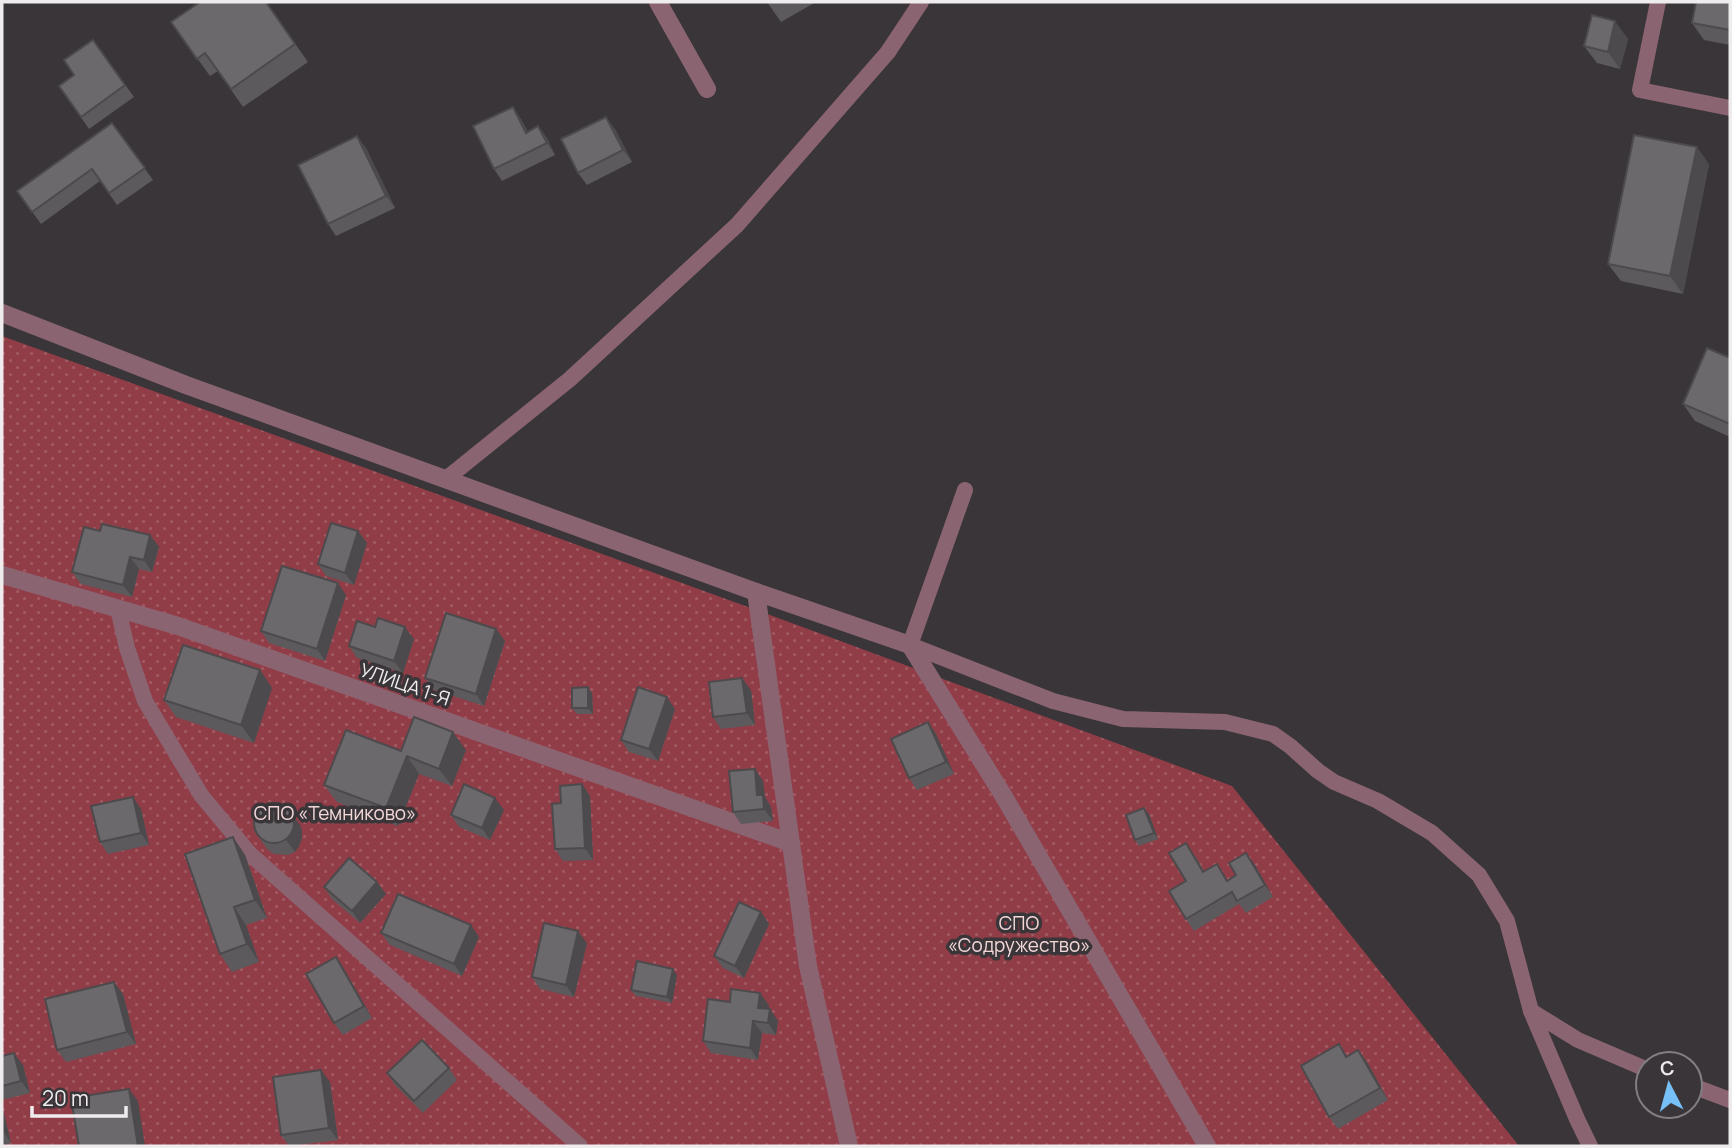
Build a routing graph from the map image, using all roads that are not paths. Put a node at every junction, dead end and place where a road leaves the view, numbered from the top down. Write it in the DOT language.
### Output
graph roads {
  1 [pos="658,2"];
  2 [pos="921,2"];
  3 [pos="1658,2"];
  4 [pos="707,89"];
  5 [pos="1730,108"];
  6 [pos="2,313"];
  7 [pos="446,479"];
  8 [pos="965,490"];
  9 [pos="2,575"];
  10 [pos="756,592"];
  11 [pos="118,609"];
  12 [pos="910,645"];
  13 [pos="791,843"];
  14 [pos="1531,1011"];
  15 [pos="1634,1064"];
  16 [pos="1704,1090"];
  17 [pos="1730,1100"];
  18 [pos="580,1146"];
  19 [pos="849,1146"];
  20 [pos="1207,1146"];
  21 [pos="1590,1146"];
  1 -- 4 [label="street"];
  2 -- 7 [label="lane"];
  3 -- 5 [label="lane"];
  6 -- 7 [label="street"];
  7 -- 10 [label="street"];
  8 -- 12 [label="lane"];
  9 -- 11 [label="street, УЛИЦА 1-Я"];
  10 -- 12 [label="street"];
  10 -- 13 [label="street"];
  11 -- 13 [label="street, УЛИЦА 1-Я"];
  11 -- 18 [label="lane"];
  12 -- 14 [label="lane"];
  12 -- 20 [label="street"];
  13 -- 19 [label="street"];
  14 -- 15 [label="lane"];
  14 -- 21 [label="lane"];
  16 -- 17 [label="lane"];
}
